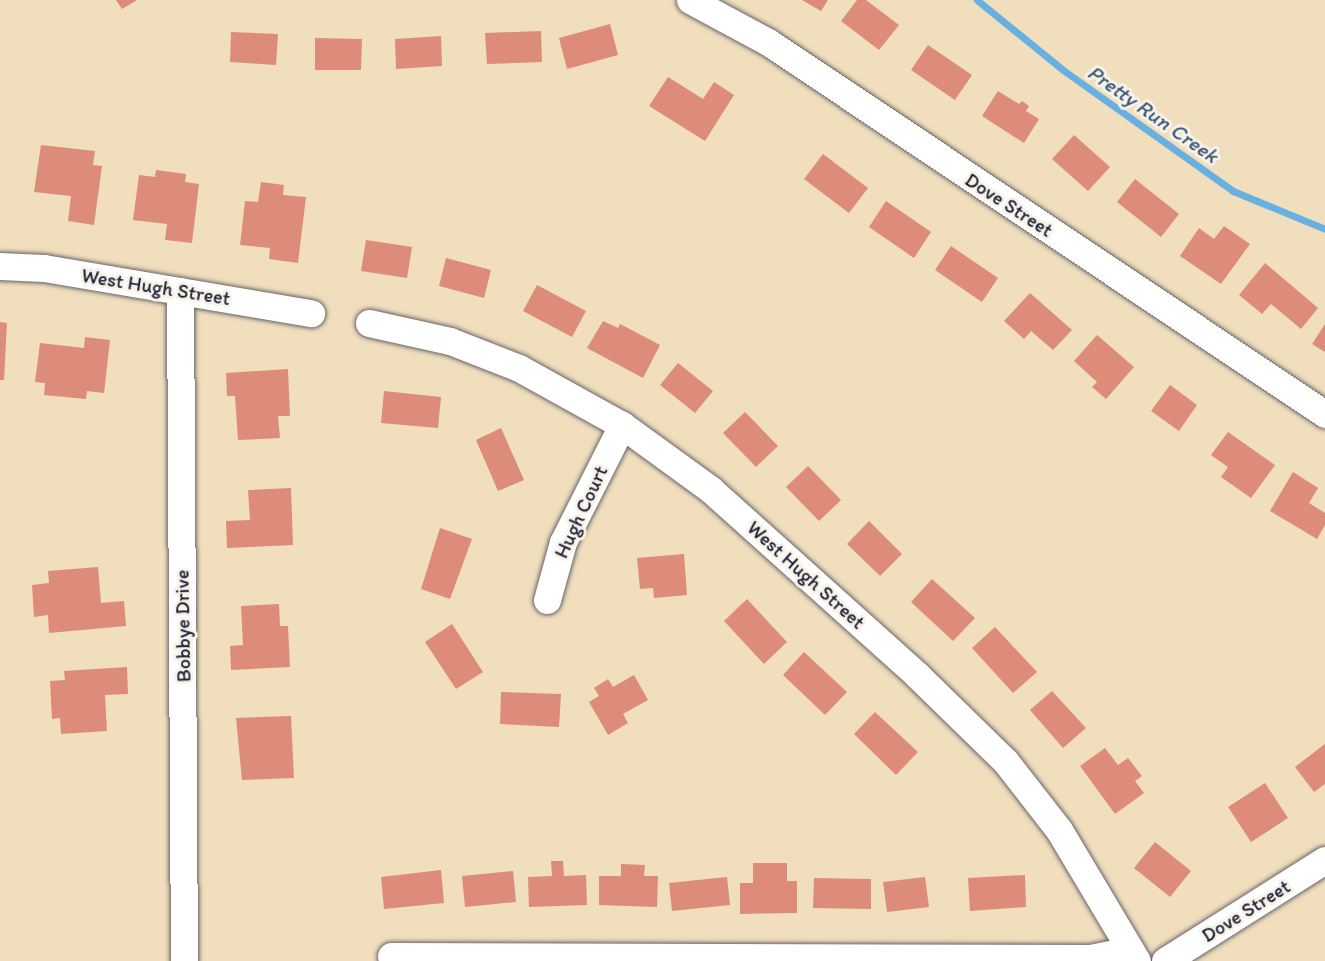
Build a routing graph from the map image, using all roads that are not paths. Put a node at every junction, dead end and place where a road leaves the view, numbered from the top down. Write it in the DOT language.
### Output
graph roads {
  1 [pos="690,0"];
  2 [pos="0,266"];
  3 [pos="180,291"];
  4 [pos="311,313"];
  5 [pos="369,323"];
  6 [pos="1325,414"];
  7 [pos="622,426"];
  8 [pos="547,600"];
  9 [pos="1325,860"];
  10 [pos="391,956"];
  11 [pos="1133,956"];
  12 [pos="556,958"];
  13 [pos="950,959"];
  14 [pos="184,961"];
  15 [pos="1166,961"];
  1 -- 6 [label="street, Dove Street"];
  2 -- 3 [label="street, West Hugh Street"];
  3 -- 4 [label="street, West Hugh Street"];
  3 -- 14 [label="street, Bobbye Drive"];
  5 -- 7 [label="street, West Hugh Street"];
  7 -- 8 [label="street, Hugh Court"];
  7 -- 11 [label="street, West Hugh Street"];
  9 -- 15 [label="street, Dove Street"];
  10 -- 12 [label="street"];
  11 -- 13 [label="street"];
  12 -- 13 [label="street"];
}
